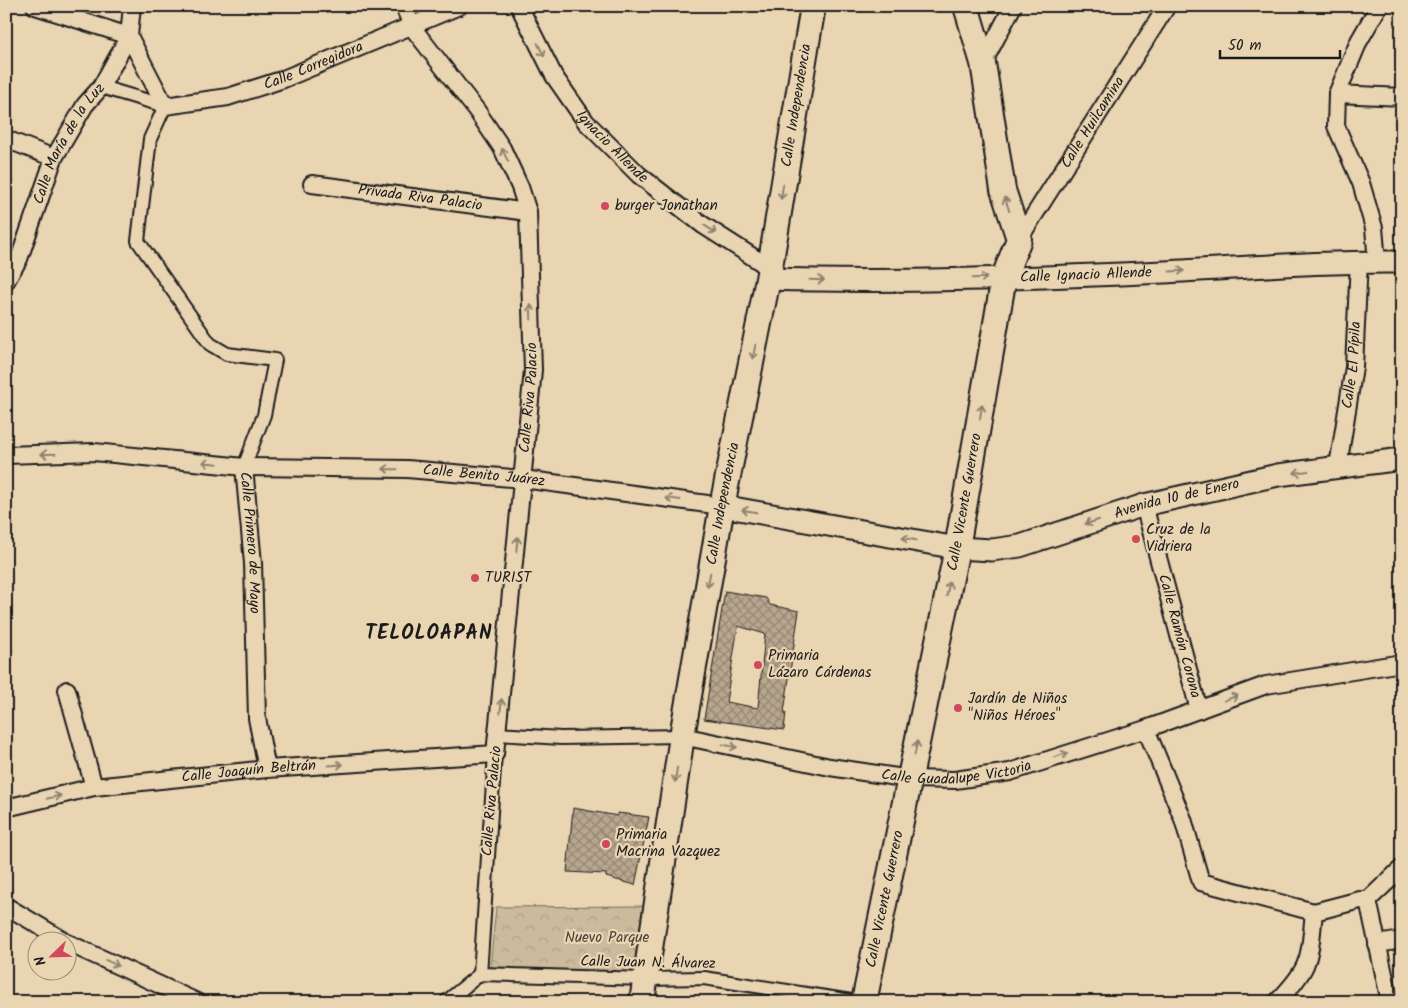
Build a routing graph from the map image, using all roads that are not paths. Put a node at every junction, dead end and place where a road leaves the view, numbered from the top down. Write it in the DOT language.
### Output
graph roads {
  1 [pos="35,6"];
  2 [pos="132,6"];
  3 [pos="404,6"];
  4 [pos="459,6"];
  5 [pos="519,6"];
  6 [pos="813,6"];
  7 [pos="966,6"];
  8 [pos="1013,6"];
  9 [pos="1167,6"];
  10 [pos="1379,6"];
  11 [pos="412,28"];
  12 [pos="129,36"];
  13 [pos="983,63"];
  14 [pos="101,87"];
  15 [pos="1337,94"];
  16 [pos="1402,97"];
  17 [pos="165,106"];
  18 [pos="6,139"];
  19 [pos="54,158"];
  20 [pos="312,184"];
  21 [pos="528,212"];
  22 [pos="1019,239"];
  23 [pos="1368,262"];
  24 [pos="1402,262"];
  25 [pos="769,273"];
  26 [pos="1004,277"];
  27 [pos="6,281"];
  28 [pos="6,455"];
  29 [pos="1402,459"];
  30 [pos="1338,466"];
  31 [pos="244,467"];
  32 [pos="523,479"];
  33 [pos="1144,505"];
  34 [pos="722,506"];
  35 [pos="956,548"];
  36 [pos="1402,663"];
  37 [pos="66,690"];
  38 [pos="1199,710"];
  39 [pos="1146,729"];
  40 [pos="498,734"];
  41 [pos="682,736"];
  42 [pos="495,754"];
  43 [pos="267,769"];
  44 [pos="910,779"];
  45 [pos="94,787"];
  46 [pos="6,808"];
  47 [pos="1402,868"];
  48 [pos="1368,900"];
  49 [pos="6,906"];
  50 [pos="1314,912"];
  51 [pos="46,930"];
  52 [pos="1402,940"];
  53 [pos="1377,944"];
  54 [pos="78,948"];
  55 [pos="480,974"];
  56 [pos="644,990"];
  57 [pos="197,1002"];
  58 [pos="446,1002"];
  59 [pos="858,1002"];
  60 [pos="864,1002"];
  61 [pos="1277,1002"];
  62 [pos="1390,1002"];
  1 -- 12 [label="street"];
  2 -- 12 [label="street, Calle María de la Luz"];
  3 -- 11 [label="street, Calle Riva Palacio"];
  4 -- 11 [label="street, Calle Corregidora"];
  5 -- 25 [label="street, Ignacio Allende, one-way"];
  6 -- 25 [label="main road, Calle Independencia, one-way"];
  7 -- 13 [label="main road"];
  8 -- 13 [label="street"];
  9 -- 22 [label="street, Calle Huilcamina"];
  10 -- 15 [label="street"];
  11 -- 17 [label="street, Calle Corregidora"];
  21 -- 11 [label="street, Calle Riva Palacio, one-way"];
  12 -- 14 [label="street, Calle María de la Luz"];
  12 -- 17 [label="street"];
  22 -- 13 [label="main road, one-way"];
  14 -- 17 [label="street"];
  14 -- 19 [label="street, Calle María de la Luz"];
  15 -- 16 [label="street"];
  15 -- 23 [label="street, Calle El Pípila"];
  17 -- 31 [label="street, Calle Primero de Mayo"];
  18 -- 19 [label="street"];
  19 -- 27 [label="street, Calle María de la Luz"];
  20 -- 21 [label="street, Privada Riva Palacio"];
  32 -- 21 [label="street, Calle Riva Palacio, one-way"];
  22 -- 26 [label="main road, Calle Vicente Guerrero"];
  23 -- 24 [label="street, Calle Ignacio Allende"];
  26 -- 23 [label="street, Calle Ignacio Allende, one-way"];
  23 -- 30 [label="street, Calle El Pípila"];
  25 -- 26 [label="street, Calle Ignacio Allende, one-way"];
  25 -- 34 [label="main road, Calle Independencia, one-way"];
  35 -- 26 [label="main road, Calle Vicente Guerrero, one-way"];
  31 -- 28 [label="street, Calle Benito Juárez, one-way"];
  29 -- 30 [label="street, Avenida 10 de Enero"];
  30 -- 33 [label="street, Avenida 10 de Enero, one-way"];
  32 -- 31 [label="street, Calle Benito Juárez, one-way"];
  31 -- 43 [label="street, Calle Primero de Mayo"];
  34 -- 32 [label="street, Calle Benito Juárez, one-way"];
  40 -- 32 [label="street, Calle Riva Palacio, one-way"];
  33 -- 35 [label="street, Avenida 10 de Enero, one-way"];
  33 -- 38 [label="street, Calle Ramón Corona"];
  35 -- 34 [label="street, Calle Benito Juárez, one-way"];
  34 -- 41 [label="main road, Calle Independencia, one-way"];
  44 -- 35 [label="main road, Calle Vicente Guerrero, one-way"];
  38 -- 36 [label="street, Calle Guadalupe Victoria, one-way"];
  37 -- 45 [label="street"];
  38 -- 39 [label="street, Calle Guadalupe Victoria"];
  44 -- 39 [label="street, Calle Guadalupe Victoria, one-way"];
  39 -- 50 [label="street"];
  40 -- 41 [label="street, Calle Guadalupe Victoria"];
  40 -- 42 [label="street, Calle Riva Palacio"];
  41 -- 44 [label="street, Calle Guadalupe Victoria, one-way"];
  41 -- 56 [label="main road, Calle Independencia, one-way"];
  43 -- 42 [label="street, Calle Joaquín Beltrán, one-way"];
  42 -- 55 [label="street, Calle Riva Palacio"];
  43 -- 45 [label="street, Calle Joaquín Beltrán"];
  44 -- 60 [label="main road, Calle Vicente Guerrero"];
  46 -- 45 [label="street, Calle Joaquín Beltrán, one-way"];
  47 -- 48 [label="street"];
  48 -- 50 [label="street"];
  48 -- 53 [label="street"];
  49 -- 51 [label="street"];
  50 -- 61 [label="street"];
  52 -- 53 [label="street"];
  53 -- 62 [label="street"];
  54 -- 57 [label="street, one-way"];
  55 -- 56 [label="street, Calle Juan N. Álvarez"];
  55 -- 58 [label="street"];
  56 -- 59 [label="street, Calle Juan N. Álvarez"];
}
